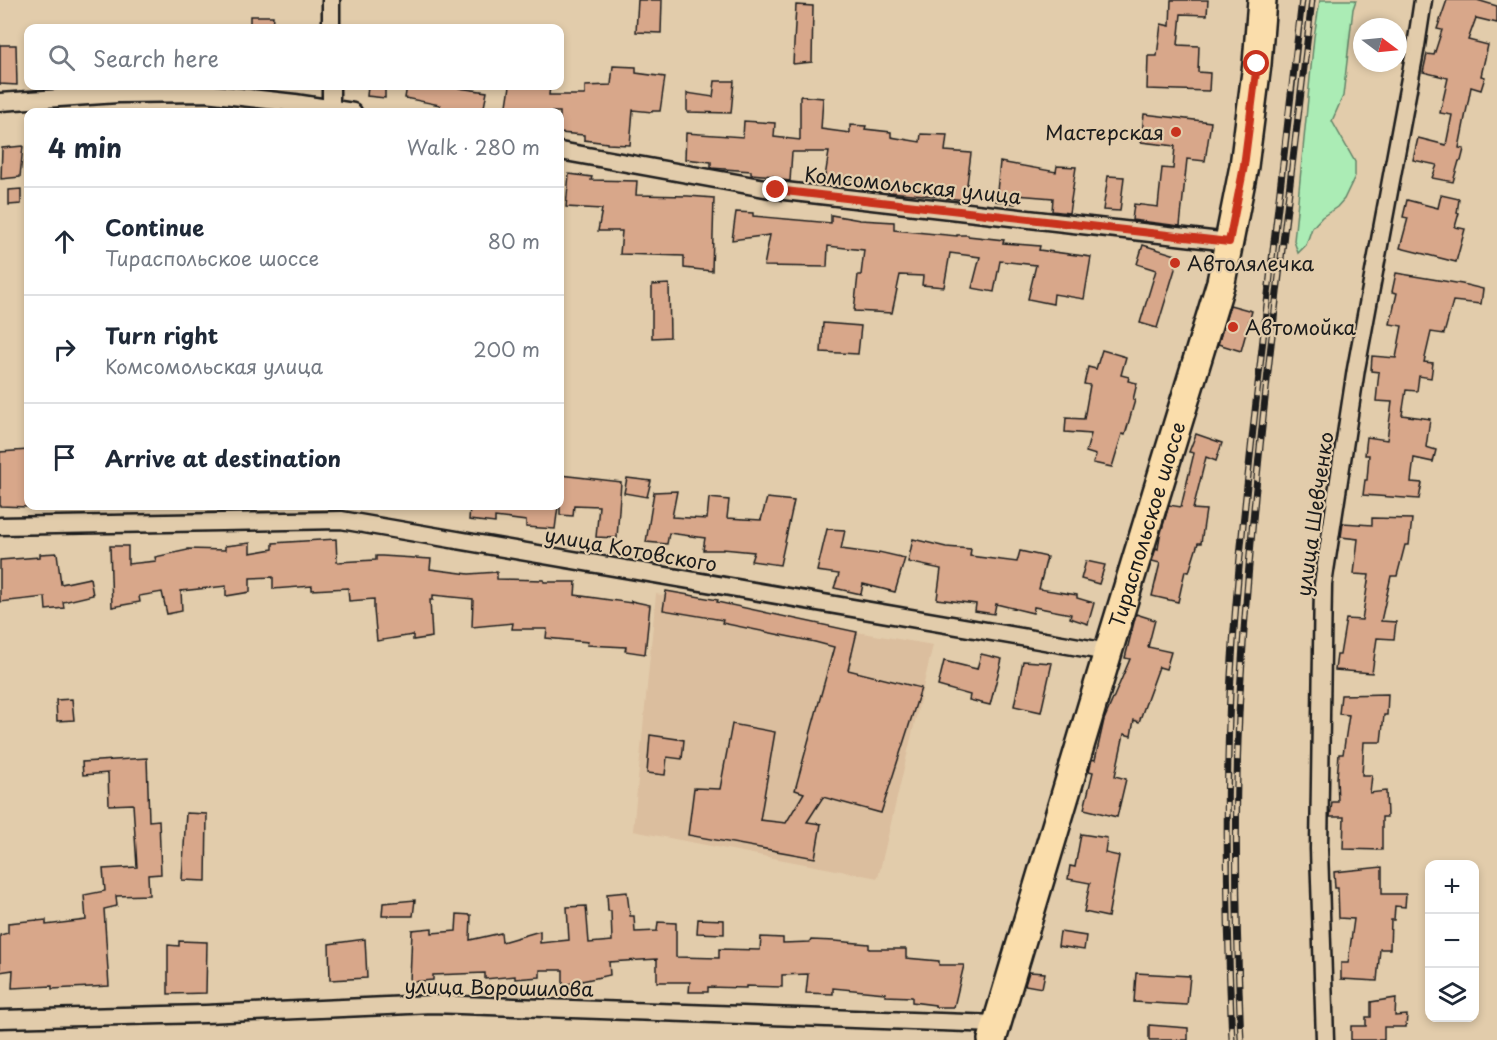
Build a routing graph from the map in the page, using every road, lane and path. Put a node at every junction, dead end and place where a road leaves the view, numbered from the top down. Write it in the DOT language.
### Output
graph roads {
  1 [pos="331,0"];
  2 [pos="1262,0"];
  3 [pos="1423,0"];
  4 [pos="331,24"];
  5 [pos="331,90"];
  6 [pos="0,102"];
  7 [pos="321,108"];
  8 [pos="331,108"];
  9 [pos="564,151"];
  10 [pos="1229,242"];
  11 [pos="341,513"];
  12 [pos="0,525"];
  13 [pos="1107,652"];
  14 [pos="0,1019"];
  15 [pos="994,1032"];
  16 [pos="1325,1040"];
  1 -- 4 [label="street"];
  2 -- 10 [label="main road, Тираспольское шоссе"];
  3 -- 16 [label="street, улица Шевченко"];
  5 -- 8 [label="street"];
  6 -- 7 [label="street"];
  9 -- 10 [label="street, Комсомольская улица"];
  10 -- 13 [label="main road, Тираспольское шоссе"];
  11 -- 12 [label="street, улица Котовского"];
  11 -- 13 [label="street, улица Котовского"];
  13 -- 15 [label="main road, Тираспольское шоссе"];
  14 -- 15 [label="street, улица Ворошилова"];
}
